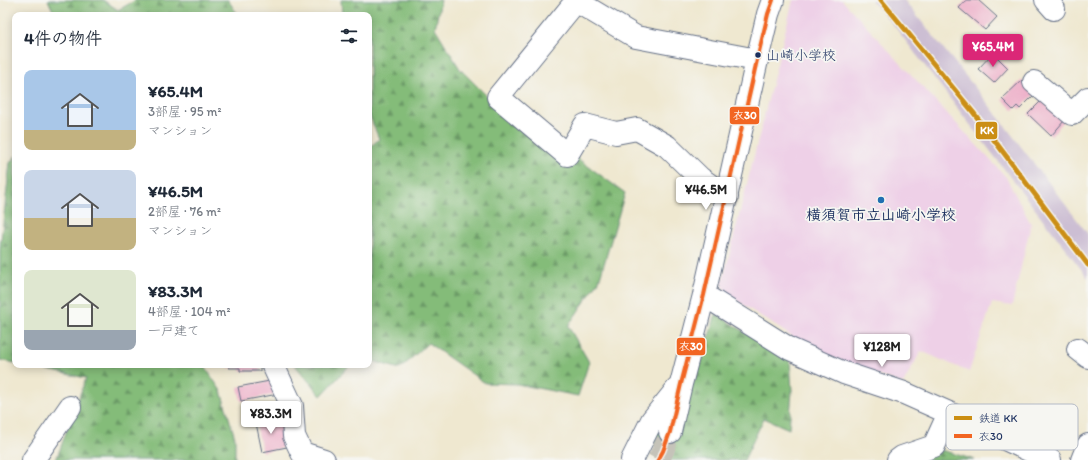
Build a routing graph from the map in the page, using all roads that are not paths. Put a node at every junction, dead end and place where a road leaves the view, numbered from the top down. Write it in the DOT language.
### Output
graph roads {
  1 [pos="576,0"];
  2 [pos="773,0"];
  3 [pos="757,60"];
  4 [pos="1034,82"];
  5 [pos="1088,98"];
  6 [pos="726,197"];
  7 [pos="704,295"];
  8 [pos="274,368"];
  9 [pos="681,384"];
  10 [pos="70,407"];
  11 [pos="946,412"];
  12 [pos="946,420"];
  13 [pos="670,432"];
  14 [pos="1088,445"];
  15 [pos="1029,450"];
  16 [pos="33,460"];
  17 [pos="324,460"];
  18 [pos="632,460"];
  19 [pos="898,460"];
  20 [pos="1050,460"];
  21 [pos="1082,460"];
  1 -- 3 [label="street"];
  1 -- 6 [label="street"];
  2 -- 3 [label="street"];
  3 -- 6 [label="street"];
  4 -- 5 [label="street"];
  6 -- 7 [label="street"];
  7 -- 9 [label="street"];
  7 -- 11 [label="street"];
  8 -- 17 [label="street"];
  9 -- 13 [label="street"];
  9 -- 18 [label="street"];
  10 -- 16 [label="street"];
  12 -- 19 [label="street"];
  14 -- 21 [label="street"];
  15 -- 20 [label="street"];
}
